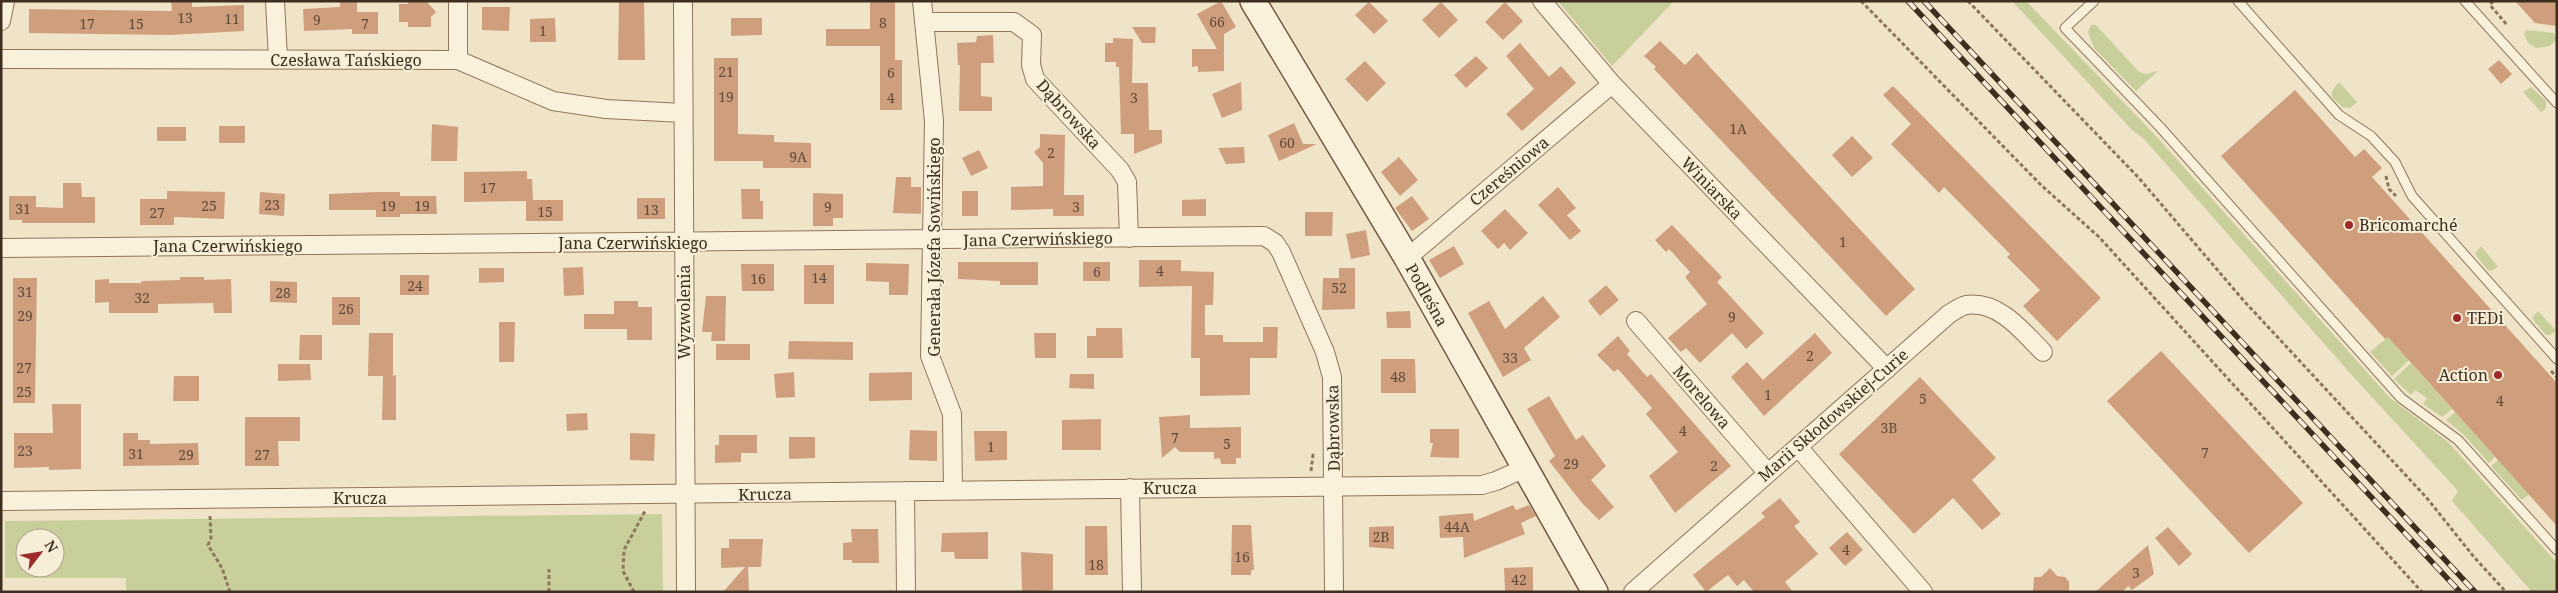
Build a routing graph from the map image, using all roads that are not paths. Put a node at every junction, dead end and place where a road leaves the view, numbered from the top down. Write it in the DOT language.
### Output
graph roads {
  1 [pos="5,1"];
  2 [pos="275,1"];
  3 [pos="458,1"];
  4 [pos="683,1"];
  5 [pos="922,1"];
  6 [pos="1253,1"];
  7 [pos="1542,1"];
  8 [pos="2094,1"];
  9 [pos="2238,1"];
  10 [pos="2465,1"];
  11 [pos="1,21"];
  12 [pos="924,22"];
  13 [pos="1,59"];
  14 [pos="278,59"];
  15 [pos="458,60"];
  16 [pos="1612,84"];
  17 [pos="2557,103"];
  18 [pos="683,113"];
  19 [pos="1264,236"];
  20 [pos="1129,238"];
  21 [pos="933,240"];
  22 [pos="684,242"];
  23 [pos="1,248"];
  24 [pos="1406,258"];
  25 [pos="1636,321"];
  26 [pos="2043,352"];
  27 [pos="2557,359"];
  28 [pos="1887,369"];
  29 [pos="1798,447"];
  30 [pos="1525,468"];
  31 [pos="1767,472"];
  32 [pos="1130,488"];
  33 [pos="1334,488"];
  34 [pos="953,490"];
  35 [pos="905,491"];
  36 [pos="685,495"];
  37 [pos="1,501"];
  38 [pos="2557,550"];
  39 [pos="686,592"];
  40 [pos="906,592"];
  41 [pos="1132,592"];
  42 [pos="1334,592"];
  43 [pos="1595,592"];
  44 [pos="1633,592"];
  45 [pos="1923,592"];
  1 -- 11 [label="street"];
  2 -- 14 [label="street"];
  3 -- 15 [label="street"];
  4 -- 18 [label="street, Wyzwolenia"];
  5 -- 12 [label="street, Generała Józefa Sowińskiego"];
  6 -- 24 [label="street, Podleśna"];
  7 -- 16 [label="street, Winiarska"];
  8 -- 38 [label="lane"];
  9 -- 27 [label="lane"];
  10 -- 17 [label="lane"];
  12 -- 20 [label="street, Dąbrowska"];
  12 -- 21 [label="street, Generała Józefa Sowińskiego"];
  13 -- 14 [label="street, Czesława Tańskiego"];
  14 -- 15 [label="street, Czesława Tańskiego"];
  15 -- 18 [label="street, Czesława Tańskiego"];
  16 -- 24 [label="street, Czereśniowa"];
  16 -- 28 [label="street, Winiarska"];
  18 -- 22 [label="street, Wyzwolenia"];
  19 -- 20 [label="street, Jana Czerwińskiego"];
  19 -- 33 [label="street, Dąbrowska"];
  20 -- 21 [label="street, Jana Czerwińskiego"];
  21 -- 22 [label="street, Jana Czerwińskiego"];
  21 -- 34 [label="street, Generała Józefa Sowińskiego"];
  22 -- 23 [label="street, Jana Czerwińskiego"];
  22 -- 36 [label="street, Wyzwolenia"];
  24 -- 30 [label="street, Podleśna"];
  25 -- 31 [label="street, Morelowa"];
  26 -- 28 [label="street, Marii Skłodowskiej-Curie"];
  28 -- 29 [label="street, Marii Skłodowskiej-Curie"];
  29 -- 31 [label="street, Marii Skłodowskiej-Curie"];
  29 -- 45 [label="street"];
  30 -- 33 [label="street, Krucza"];
  30 -- 43 [label="street, Podleśna"];
  31 -- 44 [label="street, Marii Skłodowskiej-Curie"];
  32 -- 33 [label="street, Krucza"];
  32 -- 34 [label="street, Krucza"];
  32 -- 41 [label="street"];
  33 -- 42 [label="street, Dąbrowska"];
  34 -- 35 [label="street, Krucza"];
  35 -- 36 [label="street, Krucza"];
  35 -- 40 [label="street"];
  36 -- 37 [label="street, Krucza"];
  36 -- 39 [label="street, Wyzwolenia"];
}
